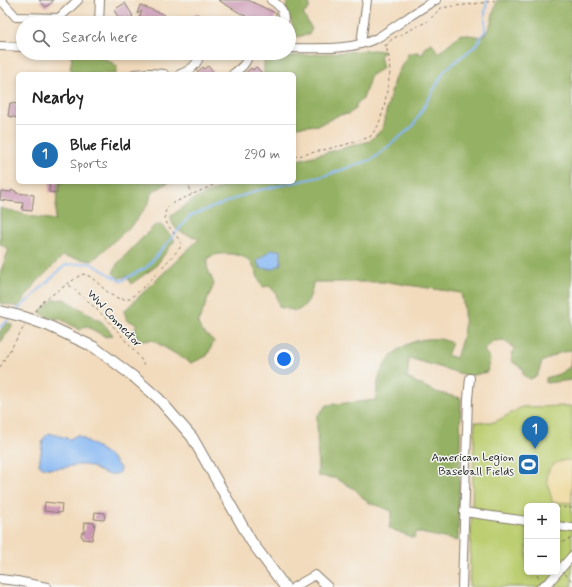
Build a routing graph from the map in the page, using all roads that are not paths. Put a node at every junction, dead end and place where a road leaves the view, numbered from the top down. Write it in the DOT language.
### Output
graph roads {
  1 [pos="1,0"];
  2 [pos="78,0"];
  3 [pos="100,0"];
  4 [pos="271,0"];
  5 [pos="367,0"];
  6 [pos="436,0"];
  7 [pos="61,16"];
  8 [pos="99,16"];
  9 [pos="283,16"];
  10 [pos="16,17"];
  11 [pos="361,44"];
  12 [pos="0,46"];
  13 [pos="16,47"];
  14 [pos="296,48"];
  15 [pos="198,60"];
  16 [pos="246,60"];
  17 [pos="184,72"];
  18 [pos="236,72"];
  19 [pos="0,311"];
  20 [pos="470,378"];
  21 [pos="464,512"];
  22 [pos="524,521"];
  23 [pos="560,526"];
  24 [pos="572,528"];
  25 [pos="572,556"];
  26 [pos="0,579"];
  27 [pos="46,587"];
  28 [pos="285,587"];
  29 [pos="294,587"];
  30 [pos="328,587"];
  31 [pos="462,587"];
  32 [pos="541,587"];
  1 -- 10 [label="street"];
  2 -- 7 [label="street"];
  3 -- 8 [label="street"];
  4 -- 9 [label="street"];
  5 -- 11 [label="street"];
  6 -- 11 [label="street"];
  11 -- 14 [label="street"];
  12 -- 13 [label="street"];
  15 -- 17 [label="street"];
  16 -- 18 [label="street"];
  19 -- 28 [label="main road, bridge"];
  20 -- 21 [label="street"];
  21 -- 22 [label="street"];
  21 -- 31 [label="street"];
  23 -- 24 [label="street"];
  25 -- 32 [label="street"];
  26 -- 27 [label="street"];
  29 -- 30 [label="street"];
}
